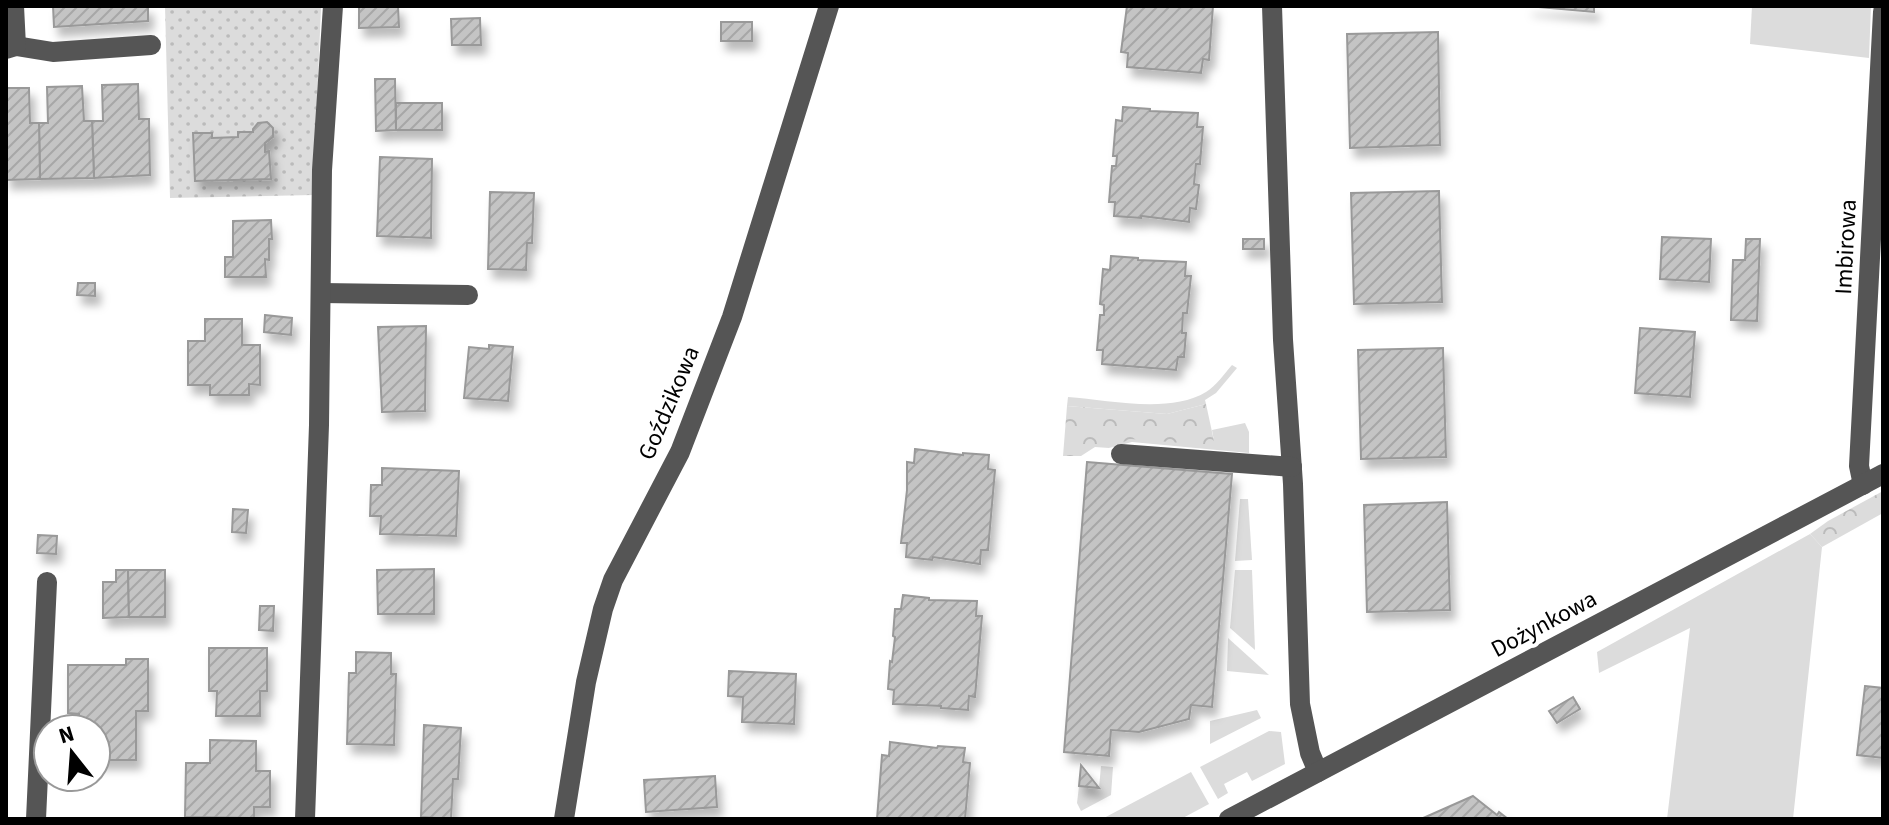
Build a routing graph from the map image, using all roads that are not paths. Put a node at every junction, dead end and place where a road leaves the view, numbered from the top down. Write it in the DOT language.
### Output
graph roads {
  1 [pos="14,6"];
  2 [pos="333,6"];
  3 [pos="829,6"];
  4 [pos="1272,6"];
  5 [pos="1883,12"];
  6 [pos="151,45"];
  7 [pos="11,48"];
  8 [pos="321,293"];
  9 [pos="468,295"];
  10 [pos="1121,454"];
  11 [pos="1292,467"];
  12 [pos="1883,474"];
  13 [pos="1863,485"];
  14 [pos="47,582"];
  15 [pos="1318,772"];
  16 [pos="36,819"];
  17 [pos="305,819"];
  18 [pos="564,819"];
  19 [pos="1229,819"];
  1 -- 7 [label="street"];
  2 -- 8 [label="street"];
  3 -- 18 [label="street, Goździkowa"];
  4 -- 11 [label="street"];
  5 -- 13 [label="street, Imbirowa"];
  6 -- 7 [label="street"];
  8 -- 9 [label="street"];
  8 -- 17 [label="street"];
  10 -- 11 [label="street"];
  11 -- 15 [label="street"];
  12 -- 13 [label="street, Dożynkowa"];
  13 -- 15 [label="street, Dożynkowa"];
  14 -- 16 [label="street"];
  15 -- 19 [label="street, Dożynkowa"];
}
